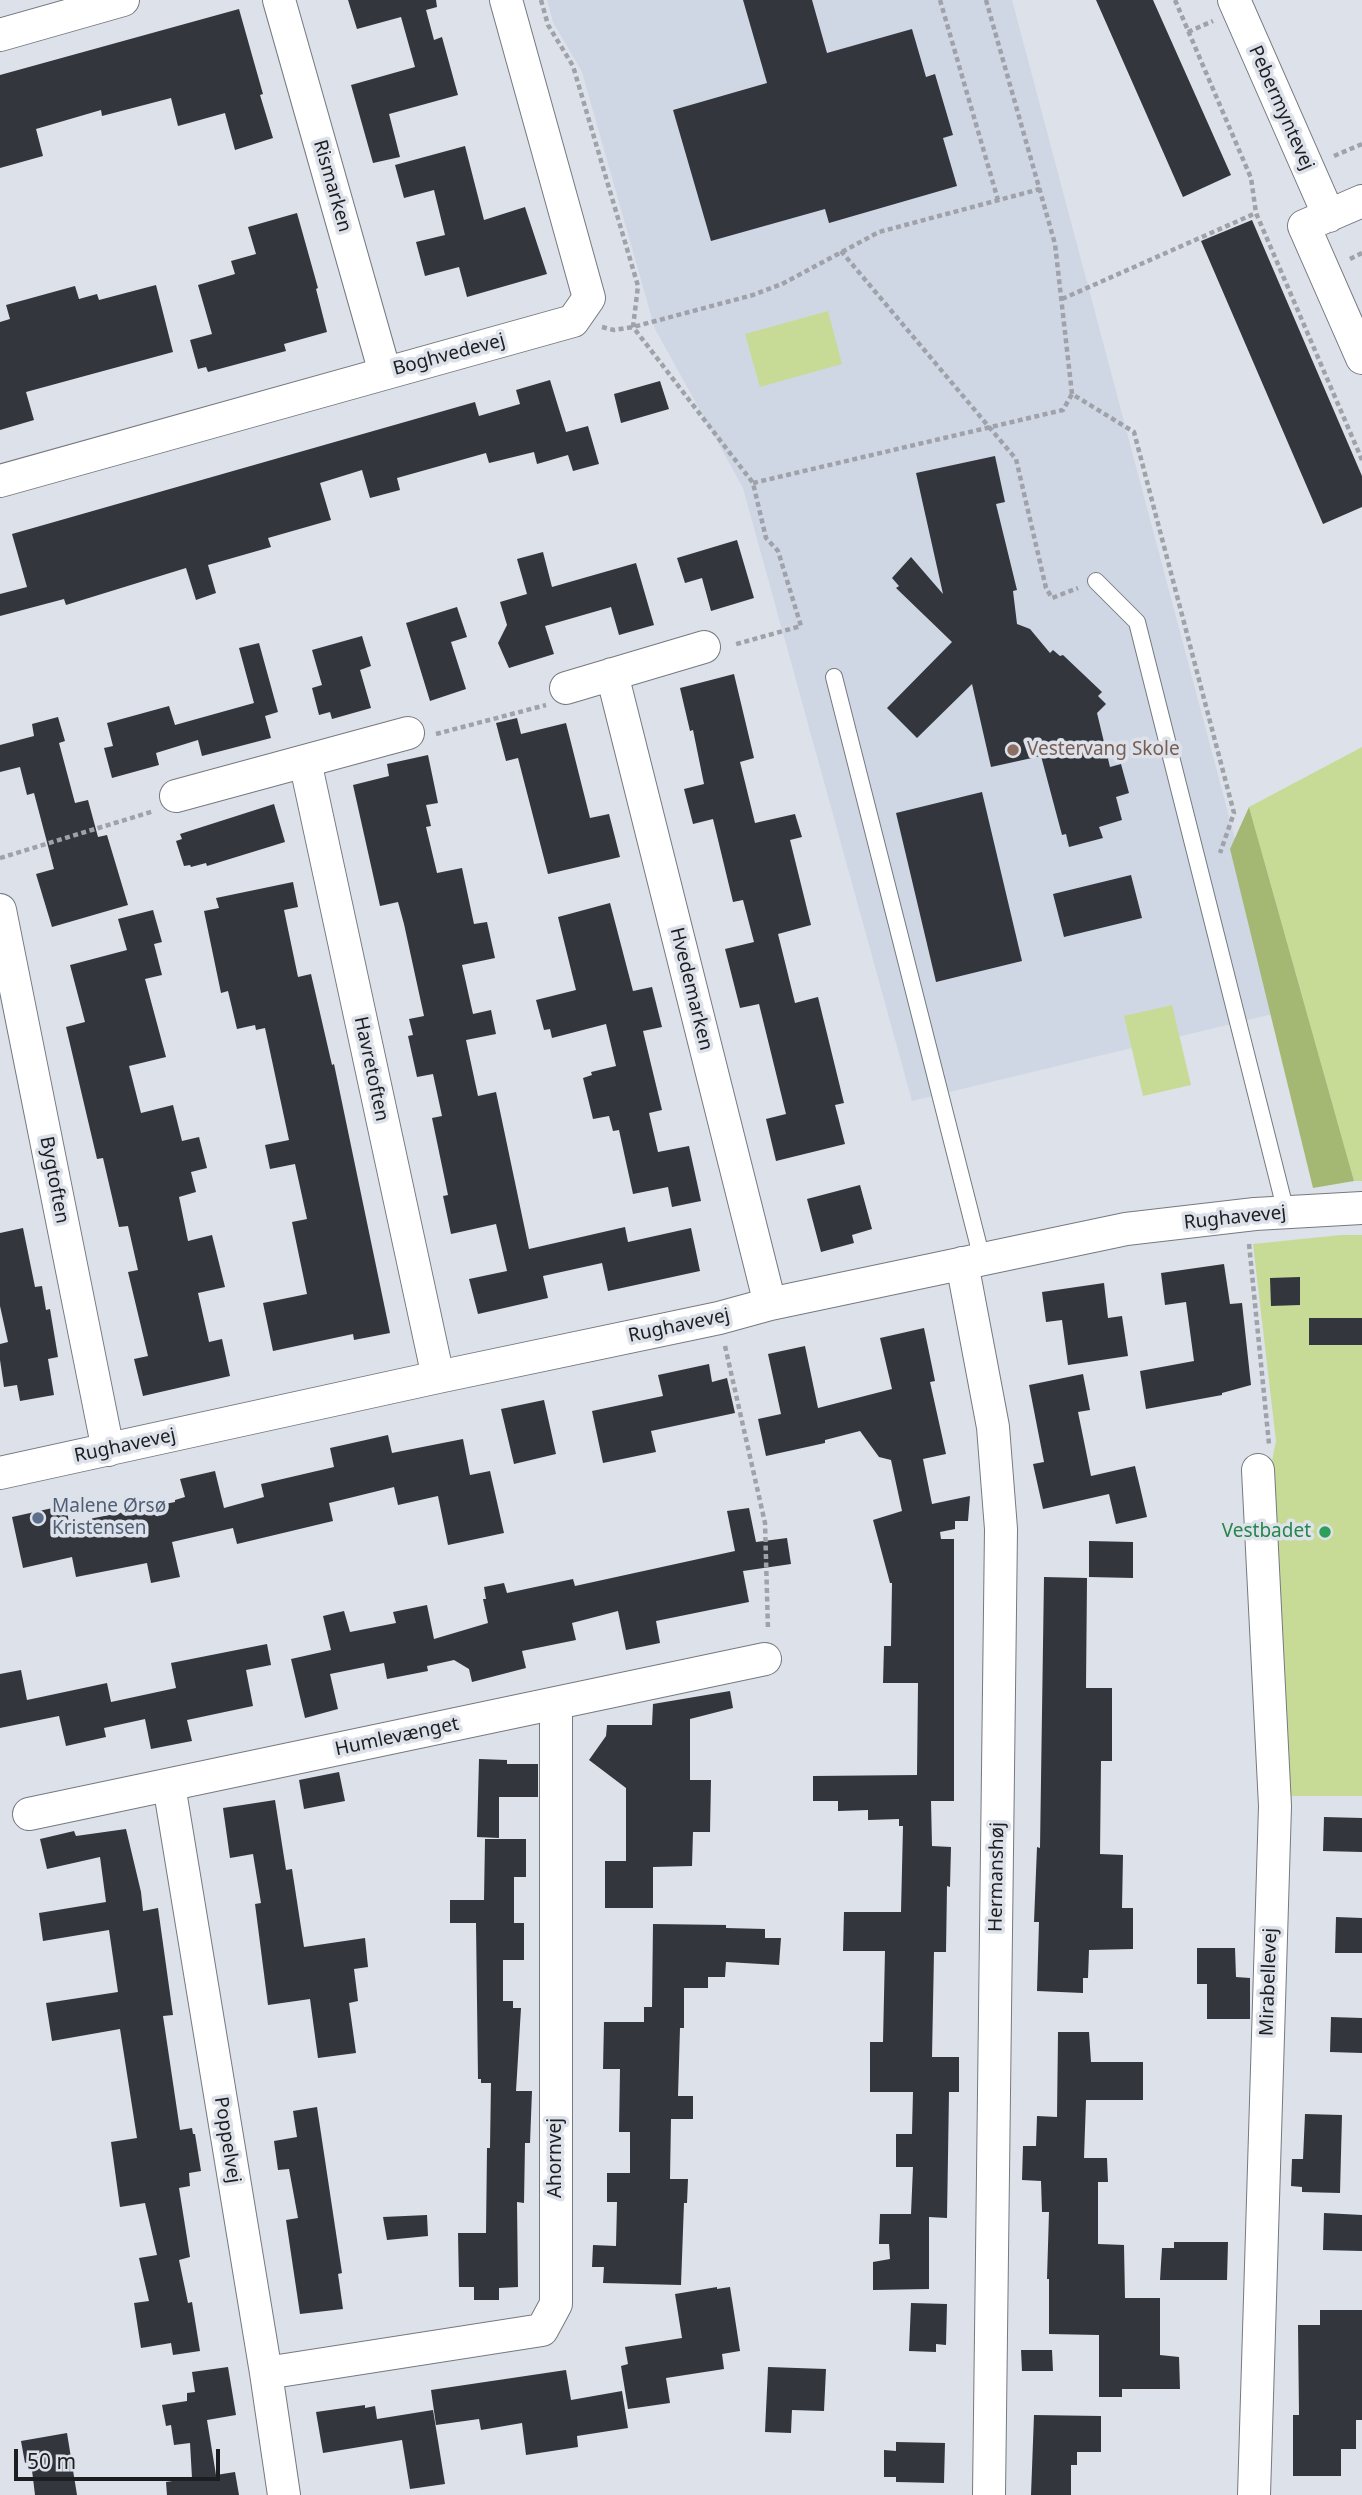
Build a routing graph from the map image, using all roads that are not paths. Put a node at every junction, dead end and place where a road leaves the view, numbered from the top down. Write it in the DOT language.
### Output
graph roads {
  1 [pos="123,0"];
  2 [pos="279,0"];
  3 [pos="506,0"];
  4 [pos="1234,0"];
  5 [pos="0,35"];
  6 [pos="1362,201"];
  7 [pos="1329,216"];
  8 [pos="1362,358"];
  9 [pos="385,373"];
  10 [pos="0,481"];
  11 [pos="1096,581"];
  12 [pos="704,647"];
  13 [pos="612,674"];
  14 [pos="834,677"];
  15 [pos="566,688"];
  16 [pos="408,733"];
  17 [pos="305,761"];
  18 [pos="176,796"];
  19 [pos="0,910"];
  20 [pos="1362,1208"];
  21 [pos="1286,1212"];
  22 [pos="972,1261"];
  23 [pos="770,1304"];
  24 [pos="438,1377"];
  25 [pos="108,1450"];
  26 [pos="1258,1470"];
  27 [pos="0,1473"];
  28 [pos="765,1659"];
  29 [pos="556,1703"];
  30 [pos="169,1785"];
  31 [pos="29,1814"];
  32 [pos="266,2373"];
  33 [pos="284,2495"];
  34 [pos="989,2495"];
  35 [pos="1254,2495"];
  1 -- 5 [label="street"];
  2 -- 9 [label="street, Rismarken"];
  3 -- 9 [label="street, Boghvedevej"];
  4 -- 7 [label="street, Pebermyntevej"];
  6 -- 7 [label="street"];
  7 -- 8 [label="street"];
  9 -- 10 [label="street, Boghvedevej"];
  11 -- 21 [label="lane"];
  12 -- 13 [label="street"];
  13 -- 15 [label="street"];
  13 -- 23 [label="street, Hvedemarken"];
  14 -- 22 [label="lane"];
  16 -- 17 [label="street"];
  17 -- 18 [label="street"];
  17 -- 24 [label="street, Havretoften"];
  19 -- 25 [label="street, Bygtoften"];
  20 -- 21 [label="street, Rughavevej"];
  21 -- 22 [label="street, Rughavevej"];
  22 -- 23 [label="street, Rughavevej"];
  22 -- 34 [label="street, Hermanshøj"];
  23 -- 24 [label="street, Rughavevej"];
  24 -- 25 [label="street, Rughavevej"];
  25 -- 27 [label="street, Rughavevej"];
  26 -- 35 [label="street, Mirabellevej"];
  28 -- 29 [label="street, Humlevænget"];
  29 -- 30 [label="street, Humlevænget"];
  29 -- 32 [label="street, Ahornvej"];
  30 -- 31 [label="street, Humlevænget"];
  30 -- 32 [label="street, Poppelvej"];
  32 -- 33 [label="street, Poppelvej"];
}
